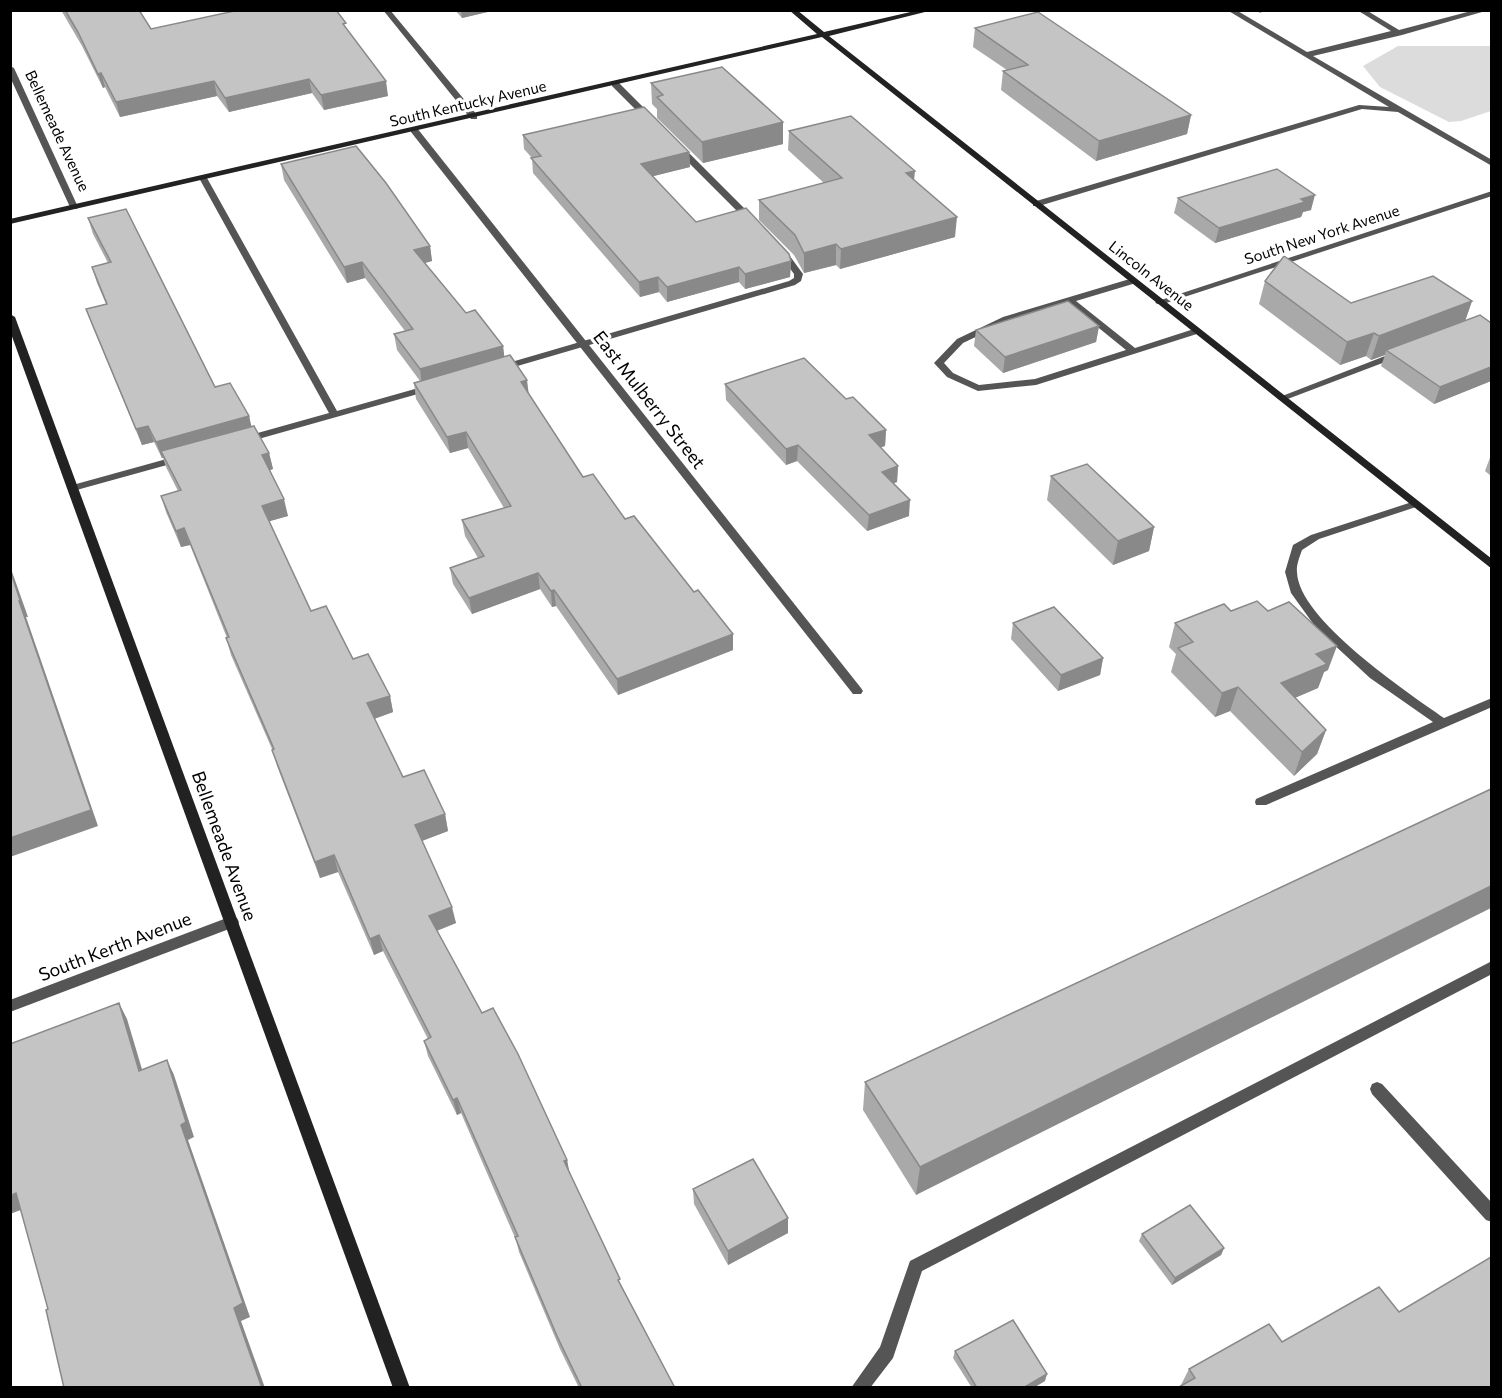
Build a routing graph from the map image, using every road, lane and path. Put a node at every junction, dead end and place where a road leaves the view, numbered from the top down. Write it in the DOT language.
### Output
graph roads {
  1 [pos="386,10"];
  2 [pos="792,10"];
  3 [pos="930,10"];
  4 [pos="1230,10"];
  5 [pos="1360,10"];
  6 [pos="1486,10"];
  7 [pos="1400,33"];
  8 [pos="823,35"];
  9 [pos="1306,55"];
  10 [pos="10,68"];
  11 [pos="615,84"];
  12 [pos="1399,110"];
  13 [pos="474,117"];
  14 [pos="656,124"];
  15 [pos="414,130"];
  16 [pos="672,141"];
  17 [pos="1491,164"];
  18 [pos="203,178"];
  19 [pos="1491,193"];
  20 [pos="1036,204"];
  21 [pos="74,207"];
  22 [pos="10,222"];
  23 [pos="761,230"];
  24 [pos="776,244"];
  25 [pos="1133,281"];
  26 [pos="1071,301"];
  27 [pos="1160,302"];
  28 [pos="10,317"];
  29 [pos="1197,331"];
  30 [pos="584,345"];
  31 [pos="1134,352"];
  32 [pos="1403,352"];
  33 [pos="493,370"];
  34 [pos="436,386"];
  35 [pos="1282,398"];
  36 [pos="334,414"];
  37 [pos="232,443"];
  38 [pos="187,456"];
  39 [pos="73,488"];
  40 [pos="1415,504"];
  41 [pos="1491,565"];
  42 [pos="857,691"];
  43 [pos="1491,702"];
  44 [pos="1443,723"];
  45 [pos="1261,802"];
  46 [pos="232,922"];
  47 [pos="1491,967"];
  48 [pos="10,1006"];
  49 [pos="1377,1089"];
  50 [pos="1491,1215"];
  51 [pos="402,1388"];
  52 [pos="859,1388"];
  1 -- 13 [label="street"];
  2 -- 8 [label="street, Lincoln Avenue"];
  3 -- 8 [label="street, South Kentucky Avenue"];
  4 -- 9 [label="street"];
  5 -- 7 [label="street"];
  6 -- 7 [label="street"];
  7 -- 9 [label="street"];
  8 -- 11 [label="street, South Kentucky Avenue"];
  8 -- 20 [label="street, Lincoln Avenue"];
  9 -- 12 [label="street"];
  10 -- 21 [label="street, Bellemeade Avenue"];
  11 -- 13 [label="street, South Kentucky Avenue"];
  11 -- 14 [label="street"];
  12 -- 17 [label="street"];
  12 -- 20 [label="street"];
  13 -- 15 [label="street, South Kentucky Avenue"];
  15 -- 18 [label="street, South Kentucky Avenue"];
  15 -- 30 [label="street, East Mulberry Street"];
  16 -- 23 [label="street"];
  18 -- 21 [label="street, South Kentucky Avenue"];
  18 -- 36 [label="street"];
  19 -- 27 [label="street, South New York Avenue"];
  20 -- 25 [label="street, Lincoln Avenue"];
  21 -- 22 [label="street, South Kentucky Avenue"];
  24 -- 30 [label="street"];
  25 -- 26 [label="street"];
  25 -- 27 [label="street, Lincoln Avenue"];
  26 -- 31 [label="street"];
  26 -- 31 [label="street"];
  27 -- 29 [label="street, Lincoln Avenue"];
  28 -- 39 [label="street, Bellemeade Avenue"];
  29 -- 31 [label="street"];
  29 -- 35 [label="street, Lincoln Avenue"];
  30 -- 33 [label="street"];
  30 -- 42 [label="street, East Mulberry Street"];
  32 -- 35 [label="street"];
  34 -- 36 [label="street"];
  35 -- 40 [label="street, Lincoln Avenue"];
  36 -- 37 [label="street"];
  38 -- 39 [label="street"];
  39 -- 46 [label="street, Bellemeade Avenue"];
  40 -- 41 [label="street, Lincoln Avenue"];
  40 -- 44 [label="street"];
  43 -- 44 [label="street"];
  44 -- 45 [label="street"];
  46 -- 48 [label="street, South Kerth Avenue"];
  46 -- 51 [label="street, Bellemeade Avenue"];
  47 -- 52 [label="street"];
  49 -- 50 [label="street"];
}
